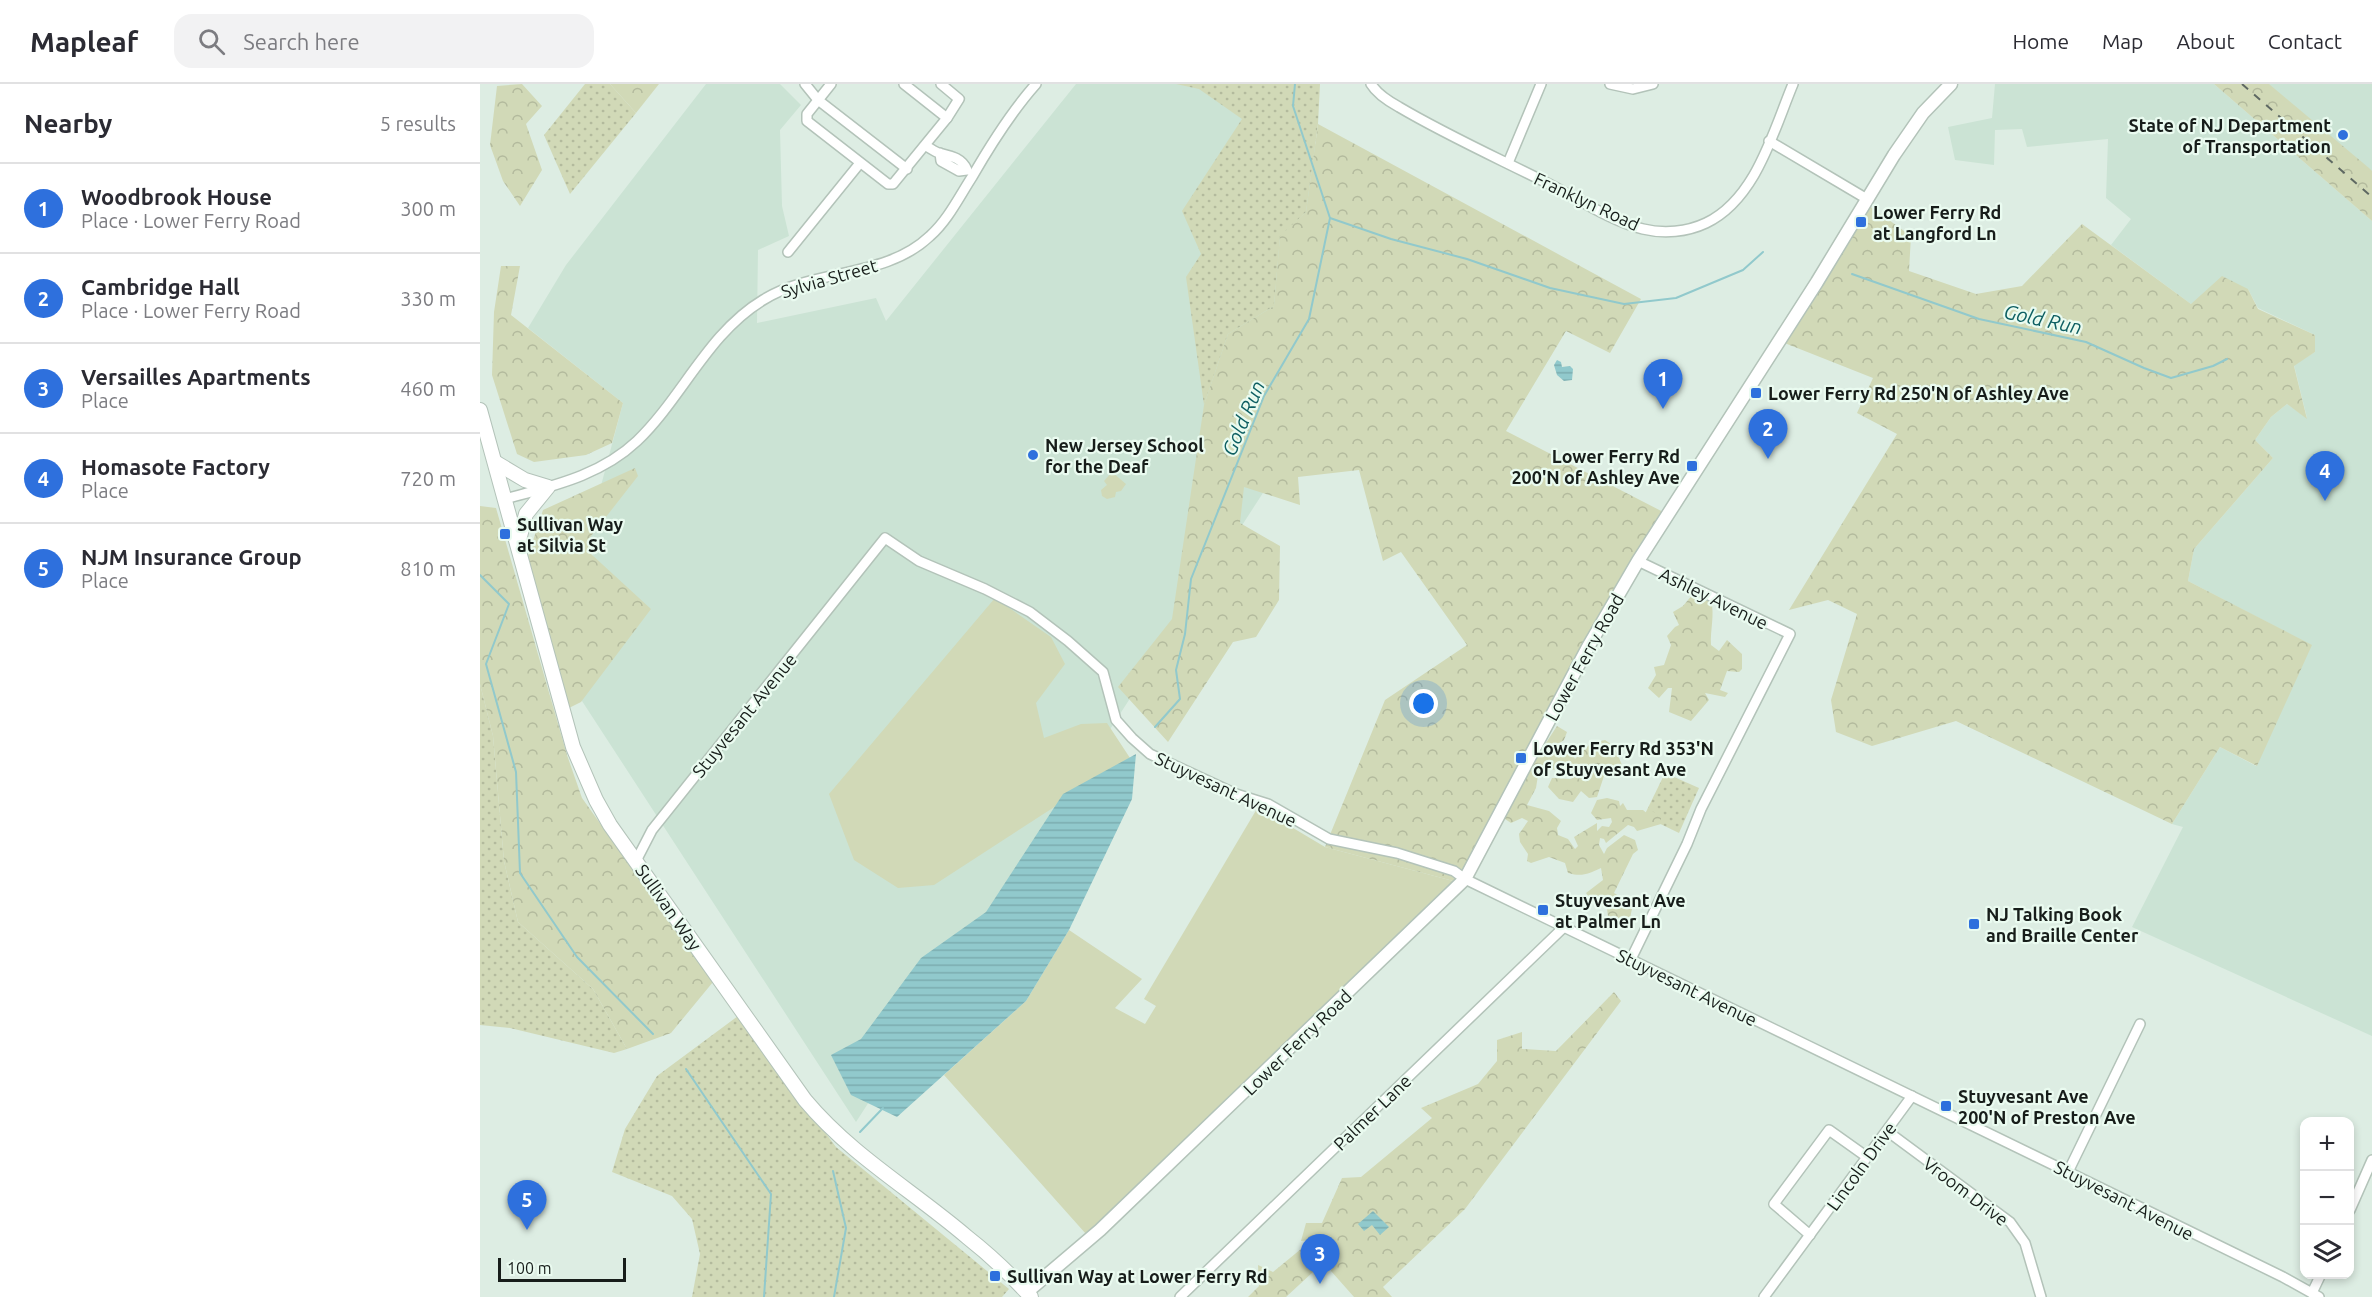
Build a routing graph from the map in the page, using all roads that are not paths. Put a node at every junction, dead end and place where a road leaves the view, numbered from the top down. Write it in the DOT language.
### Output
graph roads {
  1 [pos="805,84"];
  2 [pos="831,84"];
  3 [pos="941,84"];
  4 [pos="1036,84"];
  5 [pos="1371,84"];
  6 [pos="1540,84"];
  7 [pos="1610,84"];
  8 [pos="1653,84"];
  9 [pos="1793,84"];
  10 [pos="1951,84"];
  11 [pos="910,86"];
  12 [pos="818,100"];
  13 [pos="947,118"];
  14 [pos="1769,141"];
  15 [pos="926,146"];
  16 [pos="860,163"];
  17 [pos="1508,163"];
  18 [pos="907,169"];
  19 [pos="970,172"];
  20 [pos="1867,198"];
  21 [pos="788,252"];
  22 [pos="480,410"];
  23 [pos="495,462"];
  24 [pos="548,487"];
  25 [pos="505,499"];
  26 [pos="518,544"];
  27 [pos="1638,561"];
  28 [pos="636,861"];
  29 [pos="1465,879"];
  30 [pos="1564,927"];
  31 [pos="1631,959"];
  32 [pos="2140,1024"];
  33 [pos="1912,1096"];
  34 [pos="1887,1131"];
  35 [pos="1867,1157"];
  36 [pos="2372,1160"];
  37 [pos="2068,1172"];
  38 [pos="2354,1199"];
  39 [pos="1810,1235"];
  40 [pos="2319,1279"];
  41 [pos="2315,1295"];
  42 [pos="1027,1296"];
  43 [pos="1180,1297"];
  44 [pos="1764,1297"];
  45 [pos="2041,1297"];
  1 -- 12 [label="street"];
  2 -- 12 [label="street"];
  3 -- 13 [label="street"];
  4 -- 19 [label="street, Sylvia Street"];
  5 -- 17 [label="street, Franklyn Road"];
  6 -- 17 [label="street"];
  7 -- 8 [label="street"];
  9 -- 14 [label="street, Franklyn Road"];
  10 -- 20 [label="street, Lower Ferry Road"];
  11 -- 13 [label="street"];
  12 -- 16 [label="street"];
  12 -- 18 [label="street"];
  13 -- 15 [label="street"];
  14 -- 17 [label="street, Franklyn Road"];
  14 -- 20 [label="street"];
  15 -- 18 [label="street"];
  15 -- 19 [label="street"];
  16 -- 18 [label="street"];
  16 -- 21 [label="street"];
  19 -- 24 [label="street, Sylvia Street"];
  20 -- 27 [label="street, Lower Ferry Road"];
  22 -- 23 [label="main road, Sullivan Way"];
  23 -- 24 [label="main road"];
  23 -- 25 [label="main road, Sullivan Way"];
  24 -- 25 [label="street, Sylvia Street"];
  24 -- 26 [label="main road"];
  25 -- 26 [label="main road, Sullivan Way"];
  26 -- 28 [label="main road, Sullivan Way"];
  27 -- 29 [label="street, Lower Ferry Road"];
  27 -- 31 [label="street, Ashley Avenue"];
  28 -- 29 [label="street, Stuyvesant Avenue"];
  28 -- 42 [label="main road, Sullivan Way"];
  29 -- 30 [label="street, Stuyvesant Avenue"];
  29 -- 42 [label="street, Lower Ferry Road"];
  30 -- 31 [label="street, Stuyvesant Avenue"];
  30 -- 43 [label="street, Palmer Lane"];
  31 -- 33 [label="street, Stuyvesant Avenue"];
  32 -- 37 [label="street"];
  33 -- 34 [label="street, Lincoln Drive"];
  33 -- 37 [label="street, Stuyvesant Avenue"];
  34 -- 35 [label="street, Lincoln Drive"];
  34 -- 45 [label="street, Vroom Drive"];
  35 -- 39 [label="street, Lincoln Drive"];
  35 -- 39 [label="street"];
  36 -- 38 [label="street"];
  37 -- 41 [label="street, Stuyvesant Avenue"];
  39 -- 44 [label="street, Lincoln Drive"];
  40 -- 41 [label="street"];
}
